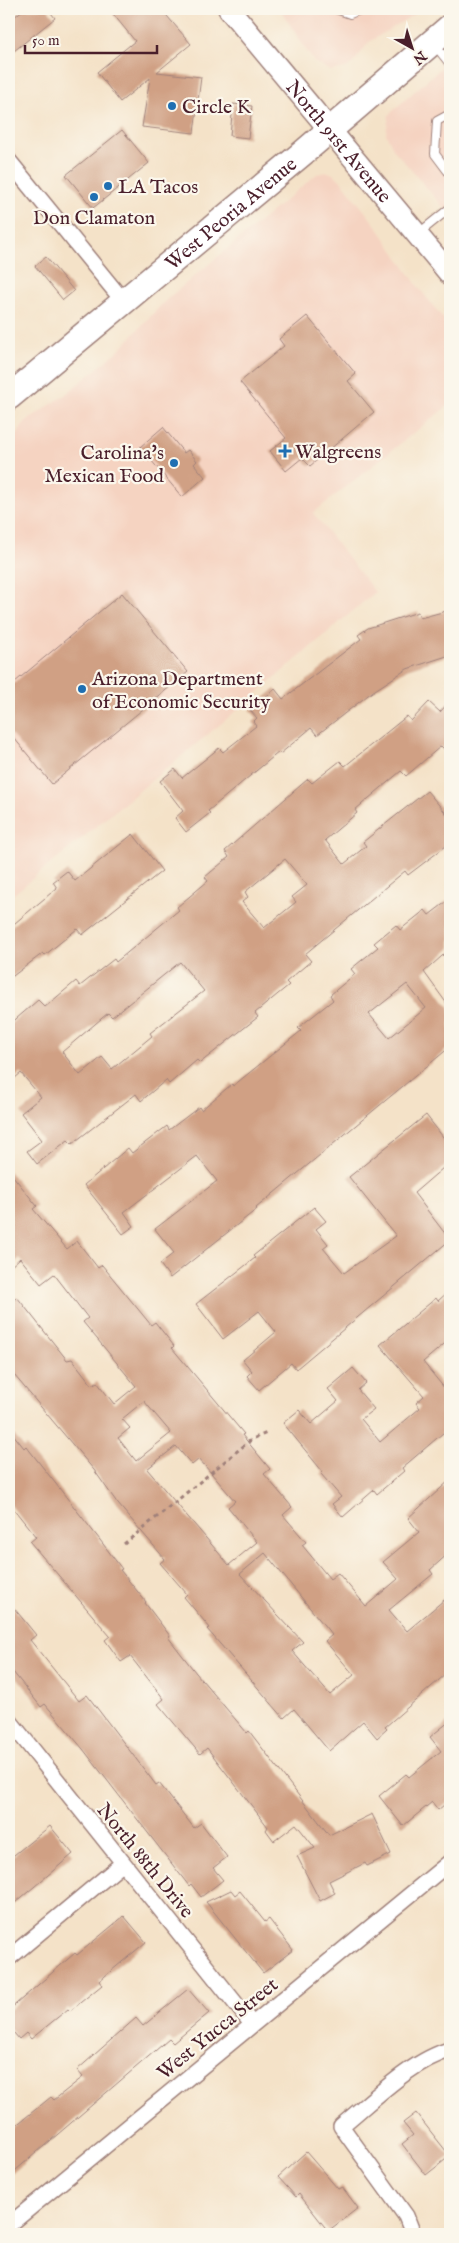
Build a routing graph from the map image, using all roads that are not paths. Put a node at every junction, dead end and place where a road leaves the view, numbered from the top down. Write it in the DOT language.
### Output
graph roads {
  1 [pos="230,9"];
  2 [pos="336,9"];
  3 [pos="362,9"];
  4 [pos="441,35"];
  5 [pos="450,64"];
  6 [pos="450,114"];
  7 [pos="330,129"];
  8 [pos="9,161"];
  9 [pos="450,174"];
  10 [pos="450,208"];
  11 [pos="418,234"];
  12 [pos="450,274"];
  13 [pos="124,302"];
  14 [pos="9,397"];
  15 [pos="9,1720"];
  16 [pos="450,1862"];
  17 [pos="123,1863"];
  18 [pos="9,1958"];
  19 [pos="252,2024"];
  20 [pos="450,2050"];
  21 [pos="9,2225"];
  22 [pos="413,2234"];
  1 -- 7 [label="main road, North 91st Avenue"];
  2 -- 3 [label="lane"];
  4 -- 5 [label="lane"];
  4 -- 7 [label="main road, West Peoria Avenue"];
  6 -- 9 [label="lane"];
  7 -- 11 [label="main road, North 91st Avenue"];
  7 -- 13 [label="main road, West Peoria Avenue"];
  8 -- 13 [label="street"];
  10 -- 11 [label="lane"];
  11 -- 12 [label="main road, North 91st Avenue"];
  13 -- 14 [label="main road, West Peoria Avenue"];
  15 -- 17 [label="street, North 88th Drive"];
  16 -- 19 [label="street, West Yucca Street"];
  17 -- 18 [label="street"];
  17 -- 19 [label="street, North 88th Drive"];
  19 -- 21 [label="street, West Yucca Street"];
  20 -- 22 [label="street"];
}
